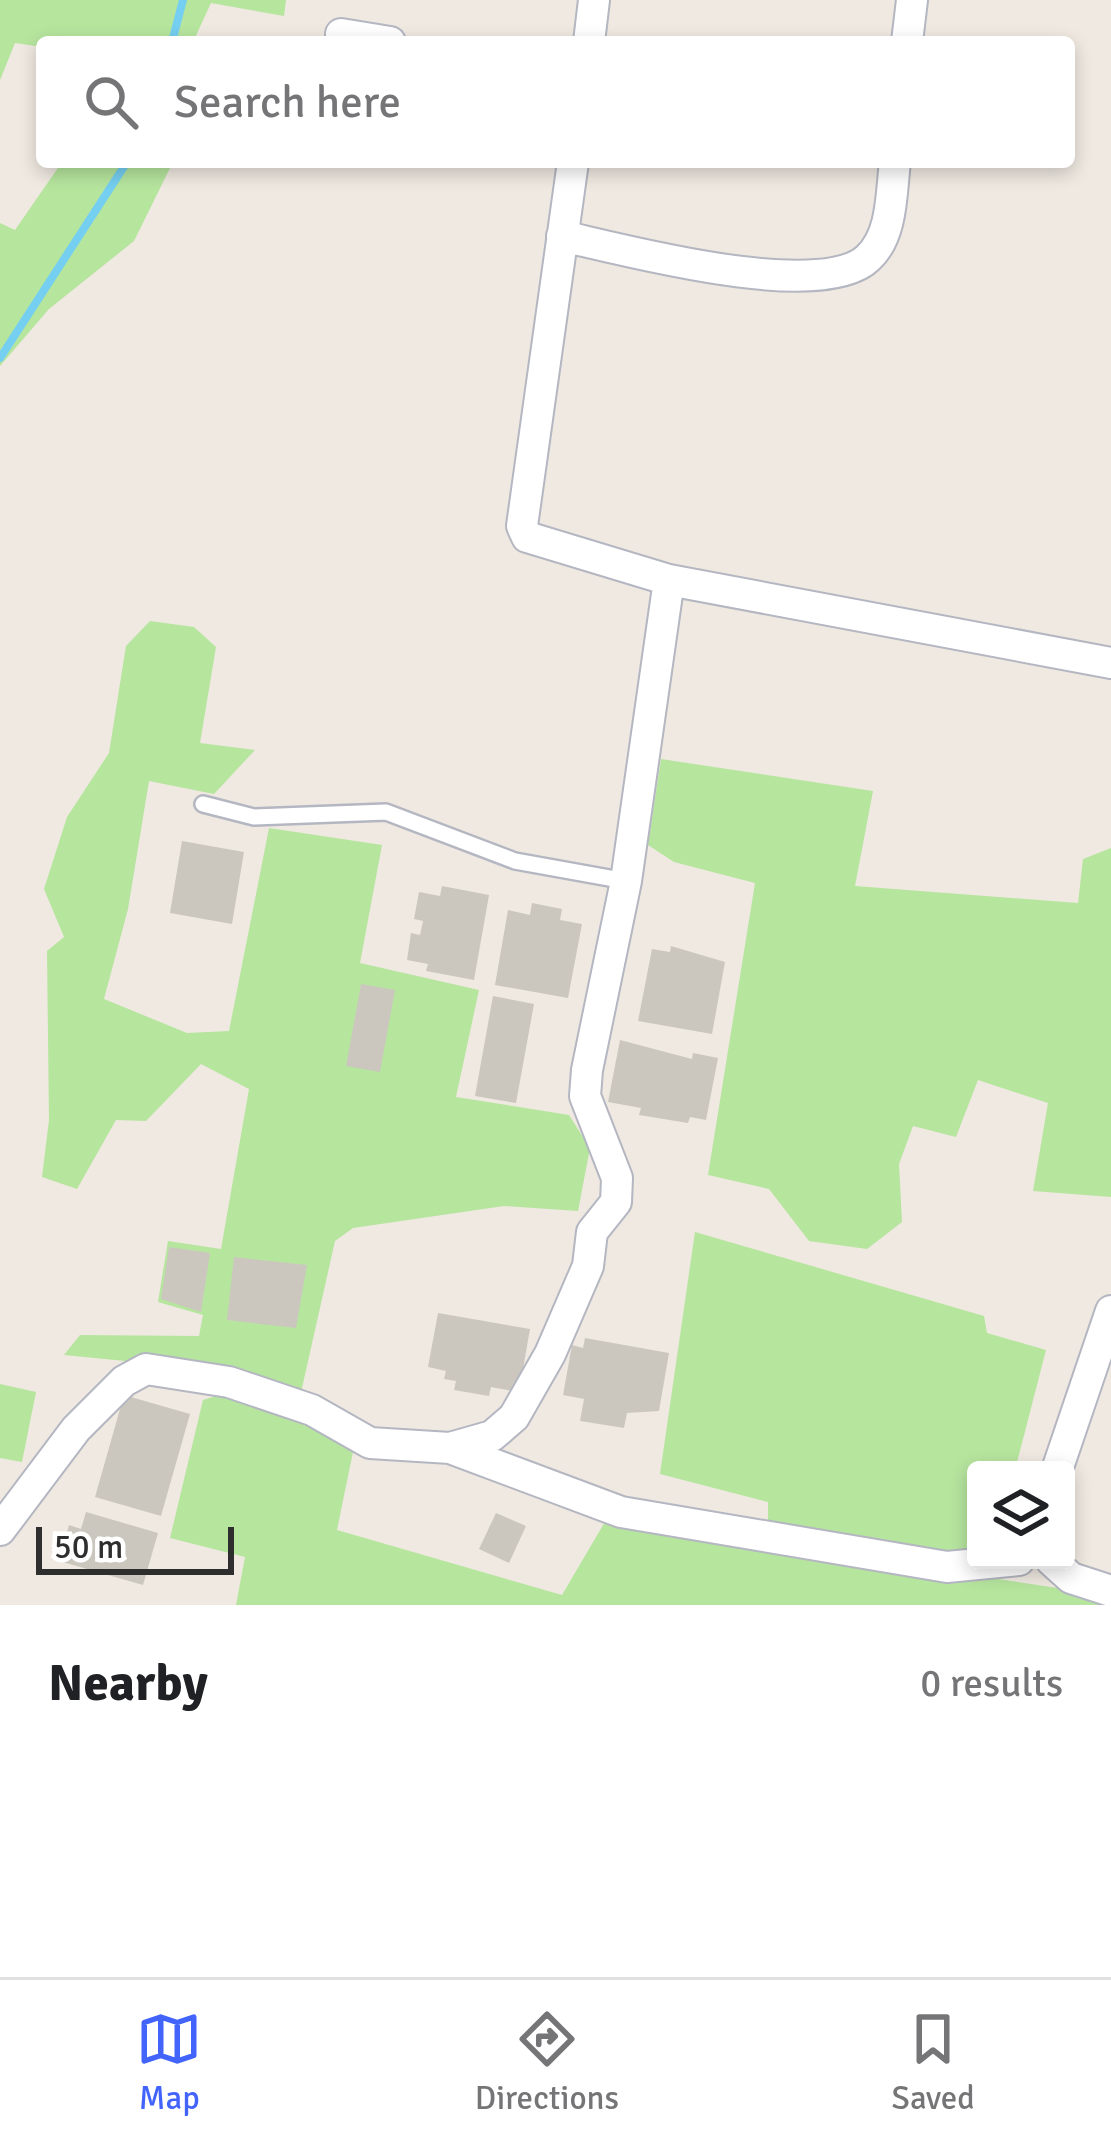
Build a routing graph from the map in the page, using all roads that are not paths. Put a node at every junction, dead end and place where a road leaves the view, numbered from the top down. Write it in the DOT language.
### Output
graph roads {
  1 [pos="595,0"];
  2 [pos="912,0"];
  3 [pos="340,34"];
  4 [pos="352,36"];
  5 [pos="591,36"];
  6 [pos="909,36"];
  7 [pos="572,168"];
  8 [pos="894,168"];
  9 [pos="562,236"];
  10 [pos="669,580"];
  11 [pos="1111,663"];
  12 [pos="203,804"];
  13 [pos="626,881"];
  14 [pos="1111,1311"];
  15 [pos="450,1448"];
  16 [pos="1060,1461"];
  17 [pos="0,1530"];
  18 [pos="967,1565"];
  19 [pos="1062,1569"];
  20 [pos="1111,1591"];
  1 -- 5 [label="street"];
  2 -- 6 [label="street"];
  3 -- 4 [label="street"];
  7 -- 9 [label="street"];
  8 -- 9 [label="street"];
  9 -- 10 [label="street"];
  10 -- 11 [label="street"];
  10 -- 13 [label="street"];
  12 -- 13 [label="lane"];
  13 -- 15 [label="street"];
  14 -- 16 [label="street"];
  15 -- 17 [label="street"];
  15 -- 18 [label="street"];
  19 -- 20 [label="street"];
}
